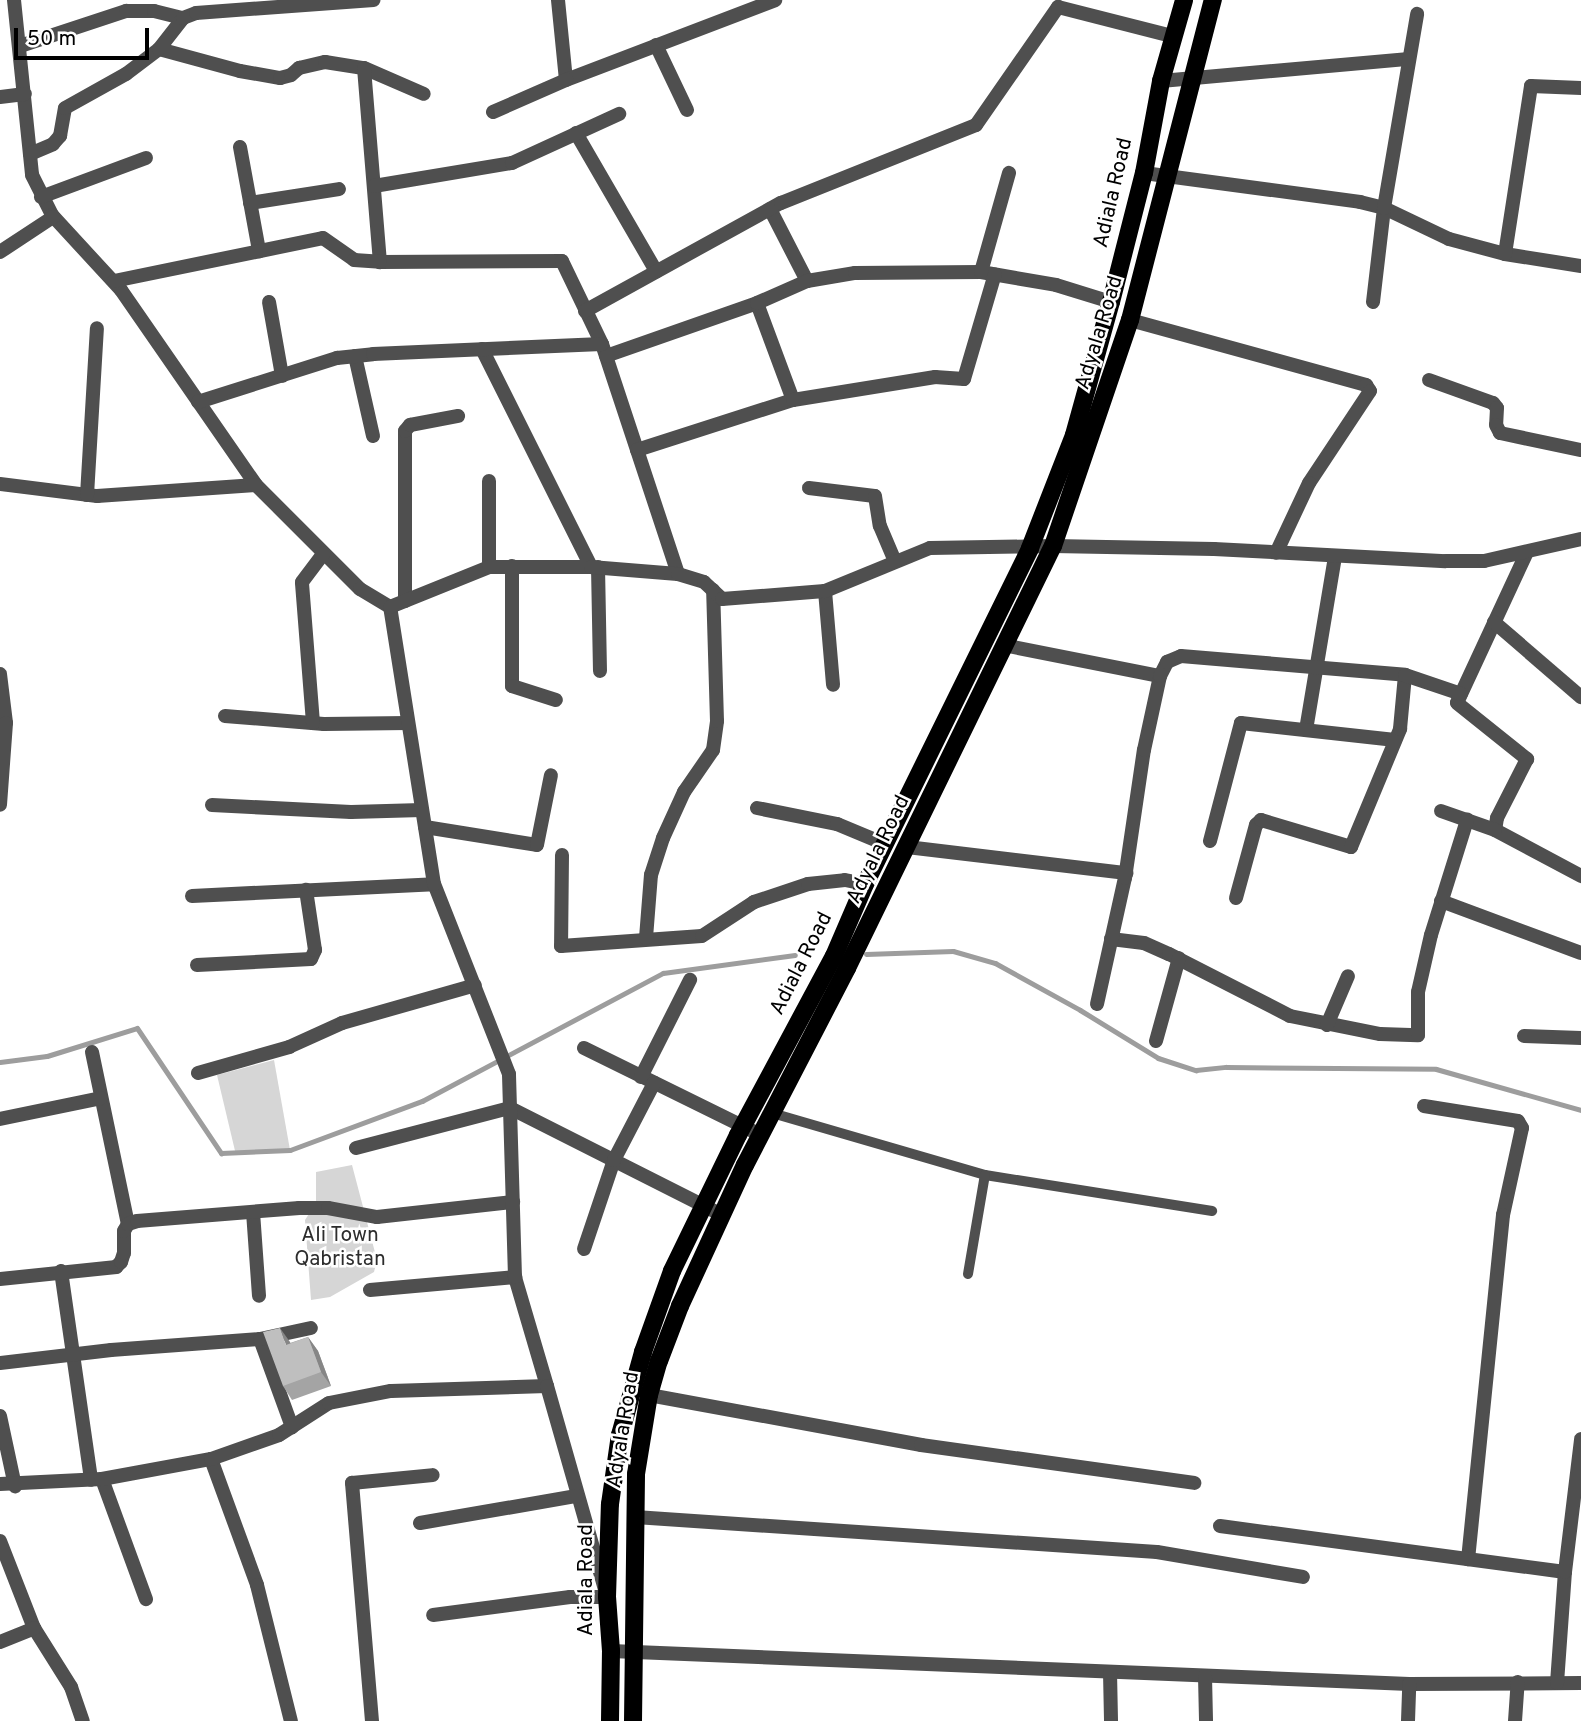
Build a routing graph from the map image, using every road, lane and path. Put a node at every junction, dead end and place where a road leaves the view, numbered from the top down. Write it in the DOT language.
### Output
graph roads {
  1 [pos="14,0"];
  2 [pos="374,0"];
  3 [pos="558,0"];
  4 [pos="775,0"];
  5 [pos="1184,0"];
  6 [pos="1213,0"];
  7 [pos="1060,4"];
  8 [pos="1417,14"];
  9 [pos="183,18"];
  10 [pos="1172,37"];
  11 [pos="656,45"];
  12 [pos="20,46"];
  13 [pos="159,49"];
  14 [pos="1409,59"];
  15 [pos="364,68"];
  16 [pos="1192,78"];
  17 [pos="566,80"];
  18 [pos="1161,81"];
  19 [pos="1581,88"];
  20 [pos="25,94"];
  21 [pos="424,94"];
  22 [pos="0,97"];
  23 [pos="687,110"];
  24 [pos="493,112"];
  25 [pos="619,114"];
  26 [pos="576,133"];
  27 [pos="240,147"];
  28 [pos="30,154"];
  29 [pos="146,158"];
  30 [pos="1009,173"];
  31 [pos="1144,173"];
  32 [pos="1167,176"];
  33 [pos="374,187"];
  34 [pos="339,190"];
  35 [pos="41,197"];
  36 [pos="250,203"];
  37 [pos="1384,208"];
  38 [pos="770,209"];
  39 [pos="53,217"];
  40 [pos="259,251"];
  41 [pos="0,252"];
  42 [pos="1505,254"];
  43 [pos="380,262"];
  44 [pos="1581,266"];
  45 [pos="656,271"];
  46 [pos="988,273"];
  47 [pos="114,281"];
  48 [pos="807,281"];
  49 [pos="269,302"];
  50 [pos="1111,302"];
  51 [pos="1373,302"];
  52 [pos="757,303"];
  53 [pos="585,311"];
  54 [pos="1130,320"];
  55 [pos="97,328"];
  56 [pos="482,349"];
  57 [pos="604,350"];
  58 [pos="355,356"];
  59 [pos="282,376"];
  60 [pos="1429,380"];
  61 [pos="793,400"];
  62 [pos="198,402"];
  63 [pos="458,416"];
  64 [pos="373,436"];
  65 [pos="637,450"];
  66 [pos="1581,450"];
  67 [pos="489,481"];
  68 [pos="0,484"];
  69 [pos="256,485"];
  70 [pos="809,488"];
  71 [pos="87,495"];
  72 [pos="1581,539"];
  73 [pos="1053,546"];
  74 [pos="1030,548"];
  75 [pos="1527,552"];
  76 [pos="324,553"];
  77 [pos="1276,553"];
  78 [pos="1335,557"];
  79 [pos="895,561"];
  80 [pos="512,566"];
  81 [pos="489,567"];
  82 [pos="595,567"];
  83 [pos="678,574"];
  84 [pos="713,590"];
  85 [pos="825,591"];
  86 [pos="405,601"];
  87 [pos="390,607"];
  88 [pos="1494,622"];
  89 [pos="1003,645"];
  90 [pos="1315,668"];
  91 [pos="600,671"];
  92 [pos="0,674"];
  93 [pos="1405,675"];
  94 [pos="1160,676"];
  95 [pos="833,685"];
  96 [pos="1461,694"];
  97 [pos="1581,697"];
  98 [pos="556,700"];
  99 [pos="225,716"];
  100 [pos="313,723"];
  101 [pos="408,723"];
  102 [pos="1306,730"];
  103 [pos="1395,740"];
  104 [pos="551,775"];
  105 [pos="0,805"];
  106 [pos="212,805"];
  107 [pos="757,808"];
  108 [pos="422,810"];
  109 [pos="1441,811"];
  110 [pos="1467,820"];
  111 [pos="425,827"];
  112 [pos="1495,830"];
  113 [pos="1210,841"];
  114 [pos="885,844"];
  115 [pos="907,847"];
  116 [pos="562,855"];
  117 [pos="1126,873"];
  118 [pos="1581,876"];
  119 [pos="434,884"];
  120 [pos="865,884"];
  121 [pos="306,890"];
  122 [pos="192,896"];
  123 [pos="1236,898"];
  124 [pos="1441,901"];
  125 [pos="646,938"];
  126 [pos="1111,939"];
  127 [pos="1581,953"];
  128 [pos="1179,958"];
  129 [pos="197,965"];
  130 [pos="1349,976"];
  131 [pos="691,979"];
  132 [pos="475,985"];
  133 [pos="1097,1004"];
  134 [pos="1327,1025"];
  135 [pos="1524,1036"];
  136 [pos="1581,1038"];
  137 [pos="1156,1041"];
  138 [pos="584,1048"];
  139 [pos="92,1052"];
  140 [pos="198,1073"];
  141 [pos="647,1080"];
  142 [pos="101,1098"];
  143 [pos="1424,1106"];
  144 [pos="510,1108"];
  145 [pos="772,1113"];
  146 [pos="0,1119"];
  147 [pos="742,1128"];
  148 [pos="761,1135"];
  149 [pos="356,1148"];
  150 [pos="614,1160"];
  151 [pos="985,1175"];
  152 [pos="513,1202"];
  153 [pos="704,1205"];
  154 [pos="1212,1211"];
  155 [pos="253,1212"];
  156 [pos="722,1215"];
  157 [pos="128,1224"];
  158 [pos="584,1249"];
  159 [pos="61,1271"];
  160 [pos="968,1273"];
  161 [pos="515,1276"];
  162 [pos="0,1279"];
  163 [pos="370,1290"];
  164 [pos="259,1296"];
  165 [pos="311,1328"];
  166 [pos="260,1339"];
  167 [pos="72,1355"];
  168 [pos="0,1363"];
  169 [pos="547,1387"];
  170 [pos="649,1395"];
  171 [pos="0,1416"];
  172 [pos="292,1426"];
  173 [pos="1581,1439"];
  174 [pos="211,1459"];
  175 [pos="433,1475"];
  176 [pos="97,1480"];
  177 [pos="1194,1483"];
  178 [pos="7,1485"];
  179 [pos="577,1496"];
  180 [pos="635,1517"];
  181 [pos="420,1523"];
  182 [pos="1220,1526"];
  183 [pos="1,1548"];
  184 [pos="1468,1559"];
  185 [pos="1565,1572"];
  186 [pos="1303,1577"];
  187 [pos="607,1597"];
  188 [pos="146,1599"];
  189 [pos="433,1615"];
  190 [pos="34,1628"];
  191 [pos="0,1642"];
  192 [pos="611,1651"];
  193 [pos="634,1652"];
  194 [pos="1110,1672"];
  195 [pos="1205,1676"];
  196 [pos="1518,1682"];
  197 [pos="1557,1683"];
  198 [pos="1581,1683"];
  199 [pos="1409,1684"];
  200 [pos="83,1721"];
  201 [pos="291,1721"];
  202 [pos="372,1721"];
  203 [pos="610,1721"];
  204 [pos="633,1721"];
  205 [pos="1111,1721"];
  206 [pos="1206,1721"];
  207 [pos="1408,1721"];
  208 [pos="1515,1721"];
  1 -- 12 [label="street"];
  2 -- 9 [label="street"];
  3 -- 17 [label="street"];
  4 -- 11 [label="street"];
  5 -- 10 [label="main road, Adiala Road"];
  6 -- 16 [label="main road, Adyala Road"];
  7 -- 10 [label="street"];
  7 -- 38 [label="street"];
  8 -- 14 [label="street"];
  9 -- 12 [label="street"];
  9 -- 13 [label="street"];
  10 -- 18 [label="main road, Adiala Road"];
  11 -- 17 [label="street"];
  11 -- 23 [label="street"];
  12 -- 20 [label="street"];
  13 -- 15 [label="street"];
  13 -- 28 [label="street"];
  14 -- 16 [label="street"];
  14 -- 37 [label="street"];
  15 -- 21 [label="street"];
  15 -- 33 [label="street"];
  16 -- 18 [label="street"];
  16 -- 32 [label="main road, Adyala Road"];
  17 -- 24 [label="street"];
  18 -- 31 [label="main road, Adiala Road"];
  19 -- 42 [label="street"];
  20 -- 22 [label="street"];
  20 -- 28 [label="street"];
  25 -- 26 [label="street"];
  26 -- 33 [label="street"];
  26 -- 45 [label="street"];
  27 -- 36 [label="street"];
  28 -- 35 [label="street"];
  29 -- 35 [label="street"];
  30 -- 46 [label="street"];
  31 -- 32 [label="street"];
  31 -- 50 [label="main road, Adiala Road"];
  32 -- 37 [label="street"];
  32 -- 54 [label="main road, Adyala Road"];
  33 -- 43 [label="street"];
  34 -- 36 [label="street"];
  35 -- 39 [label="street"];
  36 -- 40 [label="street"];
  37 -- 42 [label="street"];
  37 -- 51 [label="street"];
  38 -- 45 [label="street"];
  38 -- 48 [label="street"];
  39 -- 41 [label="street"];
  39 -- 47 [label="street"];
  40 -- 43 [label="street"];
  40 -- 47 [label="street"];
  42 -- 44 [label="street"];
  43 -- 53 [label="street"];
  45 -- 53 [label="street"];
  46 -- 48 [label="street"];
  46 -- 50 [label="street"];
  46 -- 61 [label="street"];
  47 -- 62 [label="street"];
  48 -- 52 [label="street"];
  49 -- 59 [label="street"];
  50 -- 74 [label="main road, Adiala Road"];
  52 -- 57 [label="street"];
  52 -- 61 [label="street"];
  53 -- 57 [label="street"];
  54 -- 73 [label="main road, Adyala Road"];
  54 -- 77 [label="street"];
  55 -- 71 [label="street"];
  56 -- 57 [label="street"];
  56 -- 58 [label="street"];
  56 -- 82 [label="street"];
  57 -- 65 [label="street"];
  58 -- 59 [label="street"];
  58 -- 64 [label="street"];
  59 -- 62 [label="street"];
  60 -- 66 [label="street"];
  61 -- 65 [label="street"];
  62 -- 69 [label="street"];
  63 -- 86 [label="street"];
  65 -- 83 [label="street"];
  67 -- 81 [label="street"];
  68 -- 71 [label="street"];
  69 -- 71 [label="street"];
  69 -- 76 [label="street"];
  70 -- 79 [label="street"];
  72 -- 75 [label="street"];
  73 -- 74 [label="street"];
  73 -- 77 [label="street"];
  73 -- 89 [label="main road, Adyala Road"];
  74 -- 79 [label="street"];
  74 -- 114 [label="main road, Adiala Road"];
  75 -- 78 [label="street"];
  75 -- 88 [label="street"];
  76 -- 87 [label="street"];
  76 -- 100 [label="street"];
  77 -- 78 [label="street"];
  78 -- 90 [label="street"];
  79 -- 85 [label="street"];
  80 -- 81 [label="street"];
  80 -- 82 [label="street"];
  80 -- 98 [label="street"];
  81 -- 86 [label="street"];
  82 -- 83 [label="street"];
  82 -- 91 [label="street"];
  83 -- 84 [label="street"];
  84 -- 85 [label="street"];
  84 -- 125 [label="street"];
  85 -- 95 [label="street"];
  86 -- 87 [label="street"];
  87 -- 101 [label="street"];
  88 -- 96 [label="street"];
  88 -- 97 [label="street"];
  89 -- 94 [label="street"];
  89 -- 115 [label="main road, Adyala Road"];
  90 -- 93 [label="street"];
  90 -- 94 [label="street"];
  90 -- 102 [label="street"];
  92 -- 105 [label="street"];
  93 -- 96 [label="street"];
  93 -- 103 [label="street"];
  94 -- 117 [label="street"];
  96 -- 112 [label="street"];
  99 -- 100 [label="street"];
  100 -- 101 [label="street"];
  101 -- 108 [label="street"];
  102 -- 103 [label="street"];
  102 -- 113 [label="street"];
  103 -- 123 [label="street"];
  104 -- 111 [label="street"];
  106 -- 108 [label="street"];
  107 -- 114 [label="street"];
  108 -- 111 [label="street"];
  109 -- 110 [label="street"];
  110 -- 112 [label="street"];
  110 -- 124 [label="street"];
  111 -- 119 [label="street"];
  112 -- 118 [label="street"];
  114 -- 120 [label="main road, Adiala Road"];
  115 -- 117 [label="street"];
  115 -- 145 [label="main road, Adyala Road"];
  116 -- 125 [label="street"];
  117 -- 126 [label="street"];
  119 -- 121 [label="street"];
  119 -- 132 [label="street"];
  120 -- 125 [label="street"];
  120 -- 147 [label="main road, Adiala Road"];
  121 -- 122 [label="street"];
  121 -- 129 [label="street"];
  124 -- 127 [label="street"];
  124 -- 134 [label="street"];
  126 -- 128 [label="street"];
  126 -- 133 [label="street"];
  128 -- 134 [label="street"];
  128 -- 137 [label="street"];
  130 -- 134 [label="street"];
  131 -- 141 [label="street"];
  132 -- 140 [label="street"];
  132 -- 144 [label="street"];
  135 -- 136 [label="street"];
  138 -- 141 [label="street"];
  139 -- 142 [label="street"];
  141 -- 147 [label="street"];
  141 -- 150 [label="street"];
  142 -- 146 [label="street"];
  142 -- 157 [label="street"];
  143 -- 184 [label="street"];
  144 -- 149 [label="street"];
  144 -- 150 [label="street"];
  144 -- 152 [label="street"];
  145 -- 148 [label="main road, Adyala Road"];
  145 -- 151 [label="lane"];
  147 -- 148 [label="street"];
  147 -- 153 [label="main road, Adiala Road"];
  148 -- 156 [label="main road, Adyala Road"];
  150 -- 153 [label="street"];
  150 -- 158 [label="street"];
  151 -- 154 [label="lane"];
  151 -- 160 [label="lane"];
  152 -- 155 [label="street"];
  152 -- 161 [label="street"];
  153 -- 156 [label="street"];
  153 -- 187 [label="main road, Adiala Road"];
  155 -- 157 [label="street"];
  155 -- 164 [label="street"];
  156 -- 170 [label="main road, Adyala Road"];
  157 -- 159 [label="street"];
  159 -- 162 [label="street"];
  159 -- 167 [label="street"];
  161 -- 163 [label="street"];
  161 -- 169 [label="street"];
  165 -- 166 [label="street"];
  166 -- 167 [label="street"];
  166 -- 172 [label="street"];
  167 -- 168 [label="street"];
  167 -- 176 [label="street"];
  169 -- 172 [label="street"];
  169 -- 179 [label="street"];
  170 -- 177 [label="street"];
  170 -- 180 [label="main road, Adyala Road"];
  171 -- 178 [label="street"];
  172 -- 174 [label="street"];
  173 -- 185 [label="street"];
  174 -- 176 [label="street"];
  174 -- 201 [label="street"];
  175 -- 202 [label="street"];
  176 -- 178 [label="street"];
  176 -- 188 [label="street"];
  179 -- 181 [label="street"];
  179 -- 187 [label="street"];
  180 -- 186 [label="street"];
  180 -- 193 [label="main road, Adyala Road"];
  182 -- 184 [label="street"];
  183 -- 190 [label="street"];
  184 -- 185 [label="street"];
  185 -- 197 [label="street"];
  187 -- 189 [label="street"];
  187 -- 192 [label="main road, Adiala Road"];
  190 -- 191 [label="street"];
  190 -- 200 [label="street"];
  192 -- 193 [label="street"];
  192 -- 203 [label="main road, Adiala Road"];
  193 -- 194 [label="street"];
  193 -- 204 [label="main road, Adyala Road"];
  194 -- 195 [label="street"];
  194 -- 205 [label="street"];
  195 -- 199 [label="street"];
  195 -- 206 [label="street"];
  196 -- 197 [label="street"];
  196 -- 199 [label="street"];
  196 -- 208 [label="street"];
  197 -- 198 [label="street"];
  199 -- 207 [label="street"];
}
